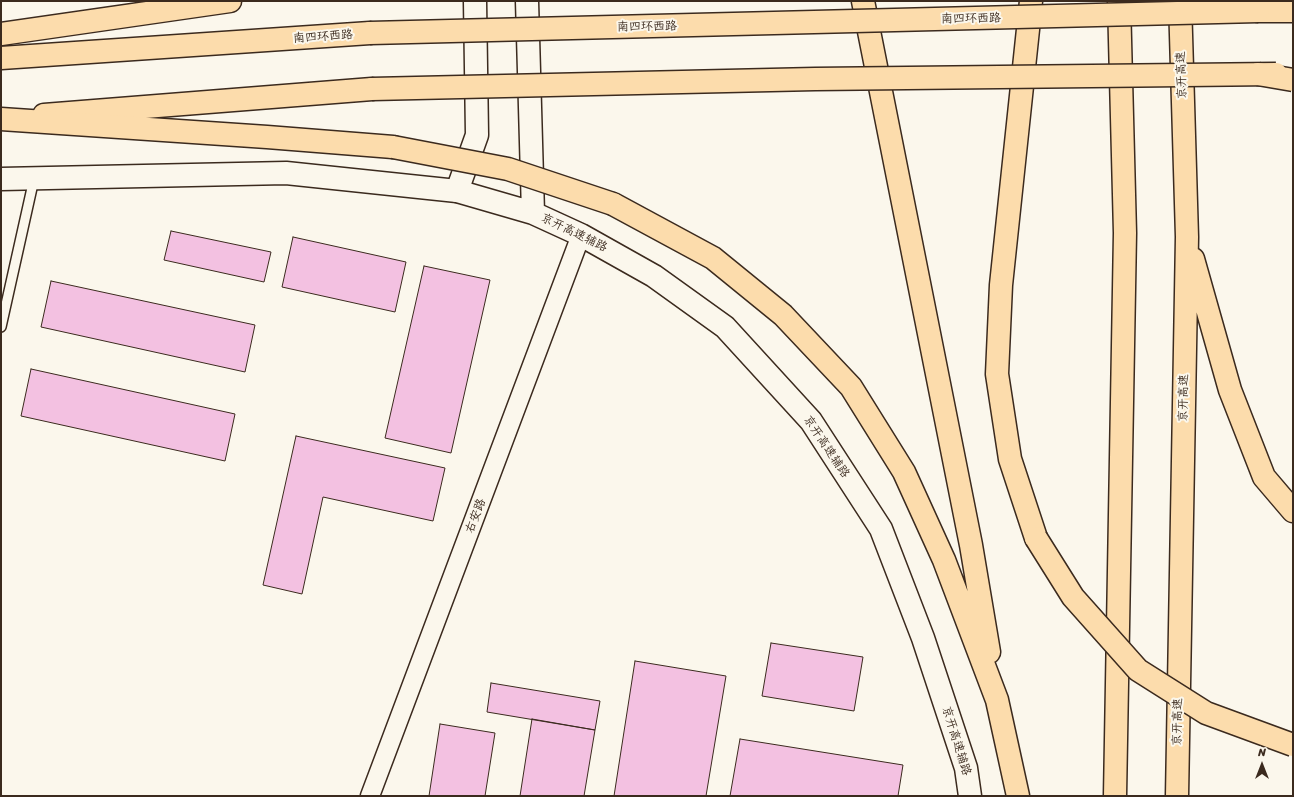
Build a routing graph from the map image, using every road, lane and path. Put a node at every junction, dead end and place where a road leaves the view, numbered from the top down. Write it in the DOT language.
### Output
graph roads {
  1 [pos="230,1"];
  2 [pos="475,1"];
  3 [pos="527,1"];
  4 [pos="863,1"];
  5 [pos="1031,1"];
  6 [pos="1119,1"];
  7 [pos="1180,1"];
  8 [pos="1293,11"];
  9 [pos="1,34"];
  10 [pos="1,58"];
  11 [pos="1258,74"];
  12 [pos="1293,74"];
  13 [pos="1293,80"];
  14 [pos="1,119"];
  15 [pos="34,178"];
  16 [pos="1,179"];
  17 [pos="457,191"];
  18 [pos="533,213"];
  19 [pos="581,235"];
  20 [pos="1187,237"];
  21 [pos="1,327"];
  22 [pos="1293,511"];
  23 [pos="997,700"];
  24 [pos="1293,745"];
  25 [pos="370,796"];
  26 [pos="970,796"];
  27 [pos="1018,796"];
  28 [pos="1115,796"];
  29 [pos="1177,796"];
  1 -- 9 [label="highway"];
  2 -- 17 [label="main road"];
  3 -- 18 [label="main road"];
  4 -- 23 [label="highway"];
  5 -- 24 [label="highway, bridge"];
  6 -- 28 [label="highway"];
  7 -- 20 [label="highway, 京开高速"];
  8 -- 10 [label="highway, 南四环西路, bridge"];
  11 -- 12 [label="highway, bridge"];
  11 -- 13 [label="highway, bridge"];
  11 -- 14 [label="highway, bridge"];
  14 -- 23 [label="highway, bridge"];
  15 -- 16 [label="main road"];
  15 -- 17 [label="main road"];
  15 -- 21 [label="lane"];
  17 -- 18 [label="main road"];
  18 -- 19 [label="main road, 京开高速辅路"];
  19 -- 25 [label="street, 右安路"];
  19 -- 26 [label="main road, 京开高速辅路"];
  20 -- 22 [label="highway"];
  20 -- 29 [label="highway, 京开高速"];
  23 -- 27 [label="highway"];
}
